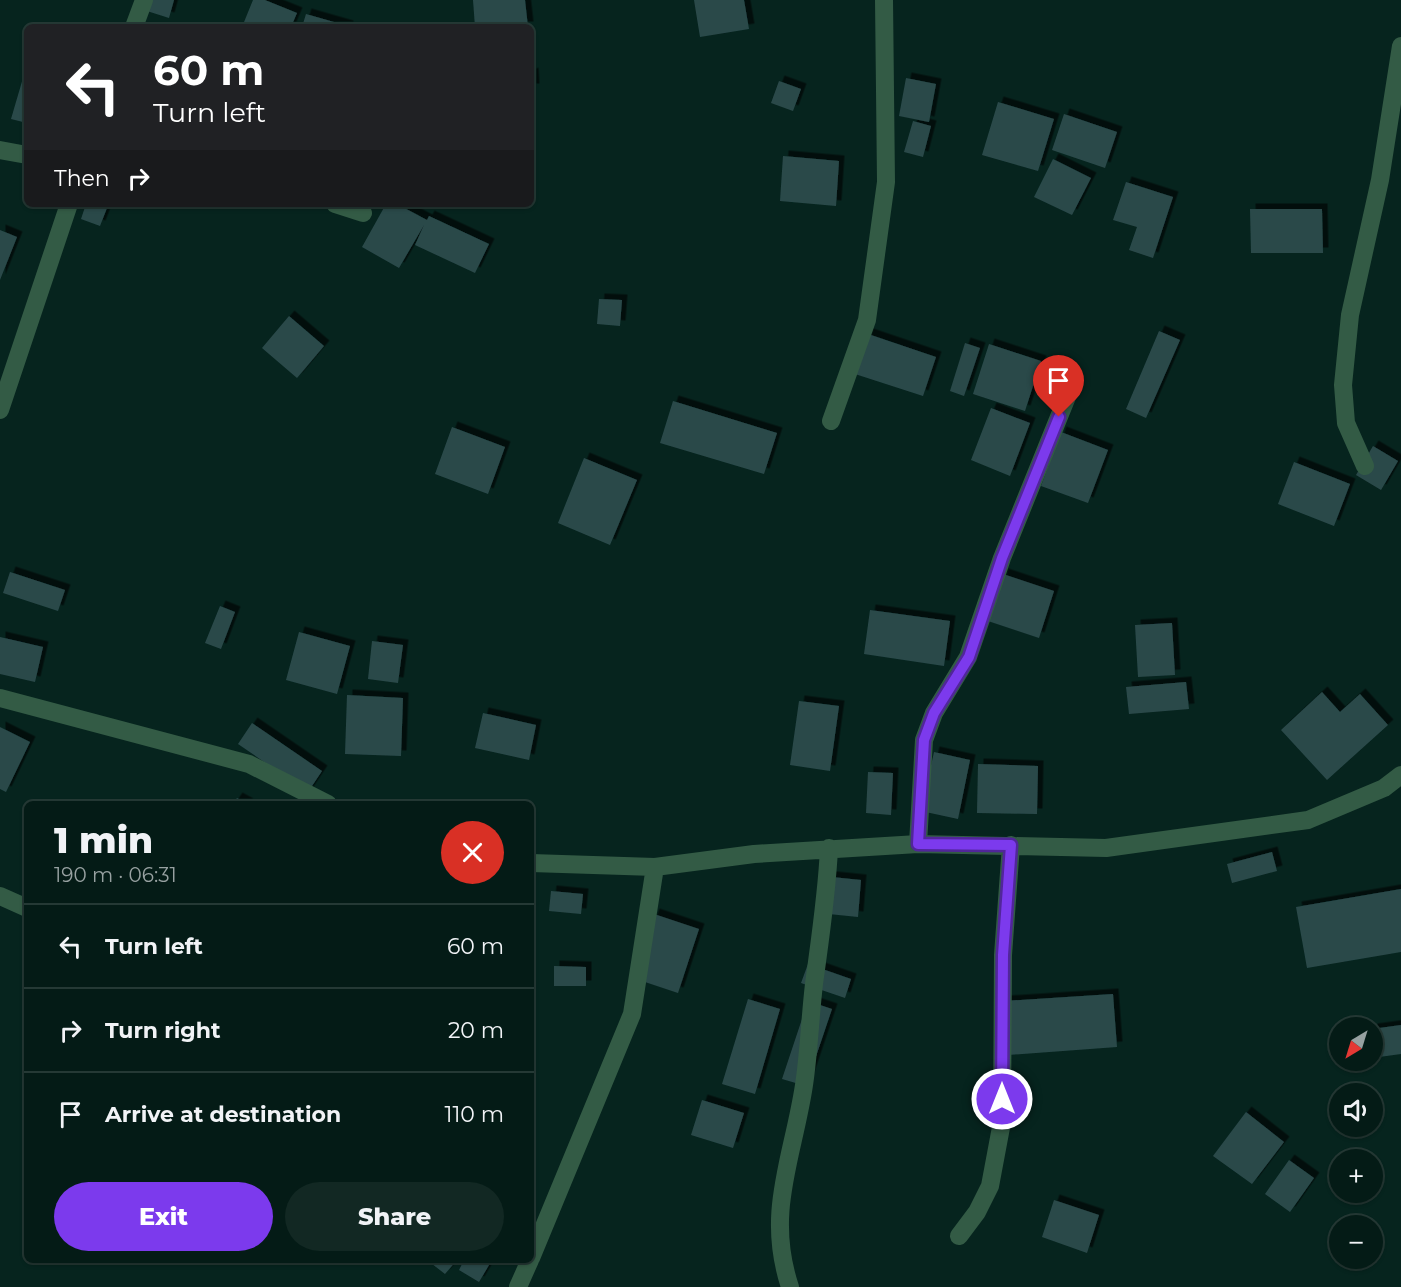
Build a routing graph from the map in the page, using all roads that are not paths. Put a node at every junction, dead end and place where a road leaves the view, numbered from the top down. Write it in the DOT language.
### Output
graph roads {
  1 [pos="144,0"];
  2 [pos="884,0"];
  3 [pos="135,24"];
  4 [pos="1401,46"];
  5 [pos="0,150"];
  6 [pos="24,154"];
  7 [pos="68,207"];
  8 [pos="344,207"];
  9 [pos="363,213"];
  10 [pos="1067,397"];
  11 [pos="0,410"];
  12 [pos="831,421"];
  13 [pos="1365,466"];
  14 [pos="0,698"];
  15 [pos="1401,776"];
  16 [pos="322,801"];
  17 [pos="918,844"];
  18 [pos="1011,845"];
  19 [pos="829,848"];
  20 [pos="534,863"];
  21 [pos="655,867"];
  22 [pos="0,896"];
  23 [pos="24,907"];
  24 [pos="959,1236"];
  25 [pos="534,1252"];
  26 [pos="529,1263"];
  27 [pos="518,1287"];
  28 [pos="790,1287"];
  1 -- 3 [label="street"];
  2 -- 12 [label="street"];
  4 -- 13 [label="street"];
  5 -- 6 [label="street"];
  7 -- 11 [label="street"];
  8 -- 9 [label="street"];
  10 -- 17 [label="street"];
  14 -- 16 [label="street"];
  15 -- 18 [label="street"];
  17 -- 18 [label="street"];
  17 -- 19 [label="street"];
  18 -- 24 [label="street"];
  19 -- 21 [label="street"];
  19 -- 28 [label="street"];
  20 -- 21 [label="street"];
  21 -- 25 [label="street"];
  22 -- 23 [label="street"];
  26 -- 27 [label="street"];
}
